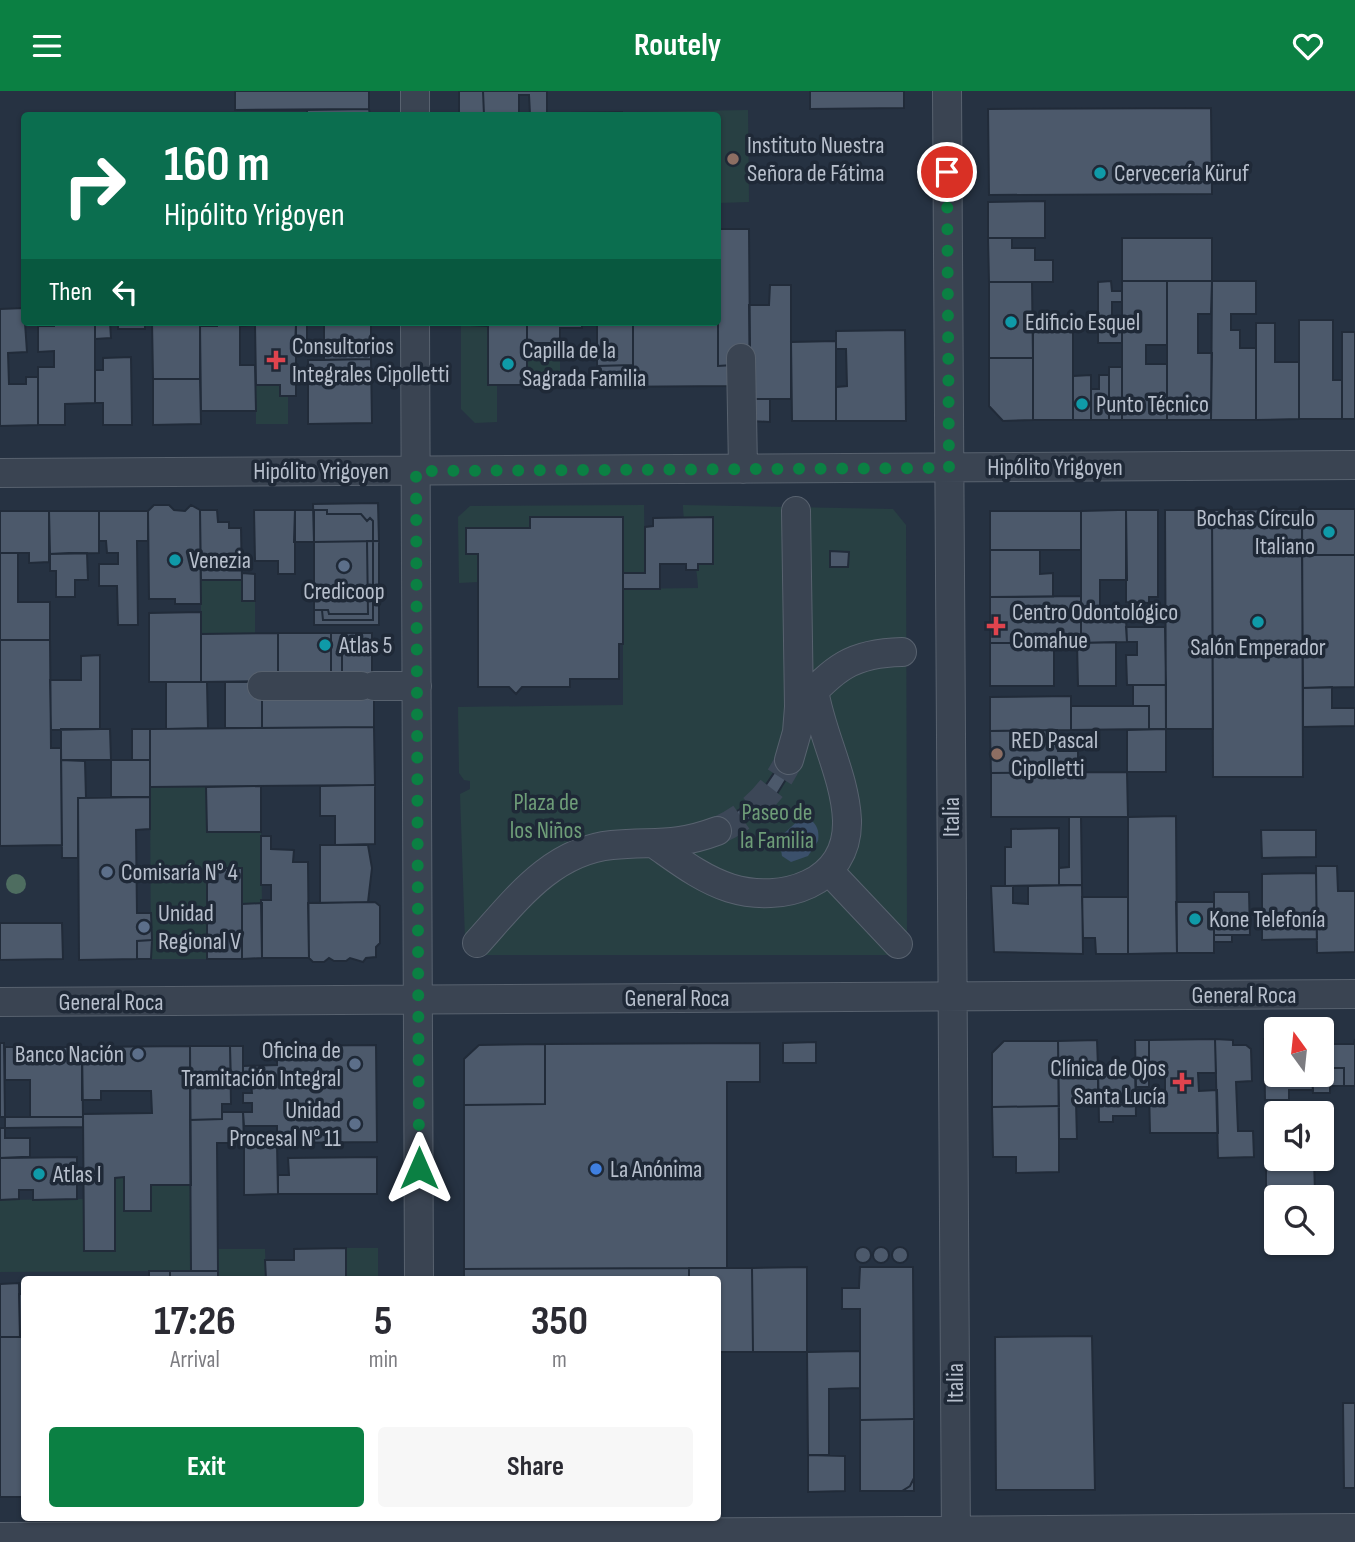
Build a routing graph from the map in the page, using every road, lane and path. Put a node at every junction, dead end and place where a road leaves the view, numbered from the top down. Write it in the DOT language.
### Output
graph roads {
  1 [pos="415,91"];
  2 [pos="947,91"];
  3 [pos="415,112"];
  4 [pos="415,326"];
  5 [pos="741,358"];
  6 [pos="1355,465"];
  7 [pos="949,468"];
  8 [pos="743,469"];
  9 [pos="416,471"];
  10 [pos="0,473"];
  11 [pos="796,511"];
  12 [pos="902,652"];
  13 [pos="417,685"];
  14 [pos="262,686"];
  15 [pos="806,699"];
  16 [pos="789,760"];
  17 [pos="717,831"];
  18 [pos="656,845"];
  19 [pos="829,871"];
  20 [pos="477,943"];
  21 [pos="898,944"];
  22 [pos="1355,995"];
  23 [pos="952,997"];
  24 [pos="418,1000"];
  25 [pos="0,1002"];
  26 [pos="419,1276"];
  27 [pos="1355,1528"];
  28 [pos="420,1531"];
  29 [pos="0,1537"];
  30 [pos="956,1537"];
  31 [pos="131,1539"];
  1 -- 3 [label="street"];
  2 -- 7 [label="street, Italia"];
  4 -- 9 [label="street"];
  5 -- 8 [label="street"];
  6 -- 7 [label="street, Hipólito Yrigoyen"];
  7 -- 8 [label="street, Hipólito Yrigoyen"];
  7 -- 23 [label="street, Italia"];
  8 -- 9 [label="street, Hipólito Yrigoyen"];
  9 -- 10 [label="street, Hipólito Yrigoyen"];
  9 -- 13 [label="street"];
  11 -- 15 [label="street"];
  12 -- 15 [label="street"];
  13 -- 14 [label="street"];
  13 -- 24 [label="street"];
  15 -- 16 [label="street"];
  15 -- 19 [label="street"];
  17 -- 18 [label="street"];
  18 -- 19 [label="street"];
  18 -- 20 [label="street"];
  19 -- 21 [label="street"];
  22 -- 23 [label="street, General Roca"];
  23 -- 24 [label="street, General Roca"];
  23 -- 30 [label="street, Italia"];
  24 -- 25 [label="street, General Roca"];
  24 -- 26 [label="street"];
  27 -- 30 [label="street"];
  28 -- 30 [label="street"];
  28 -- 31 [label="street"];
  29 -- 31 [label="street"];
}
